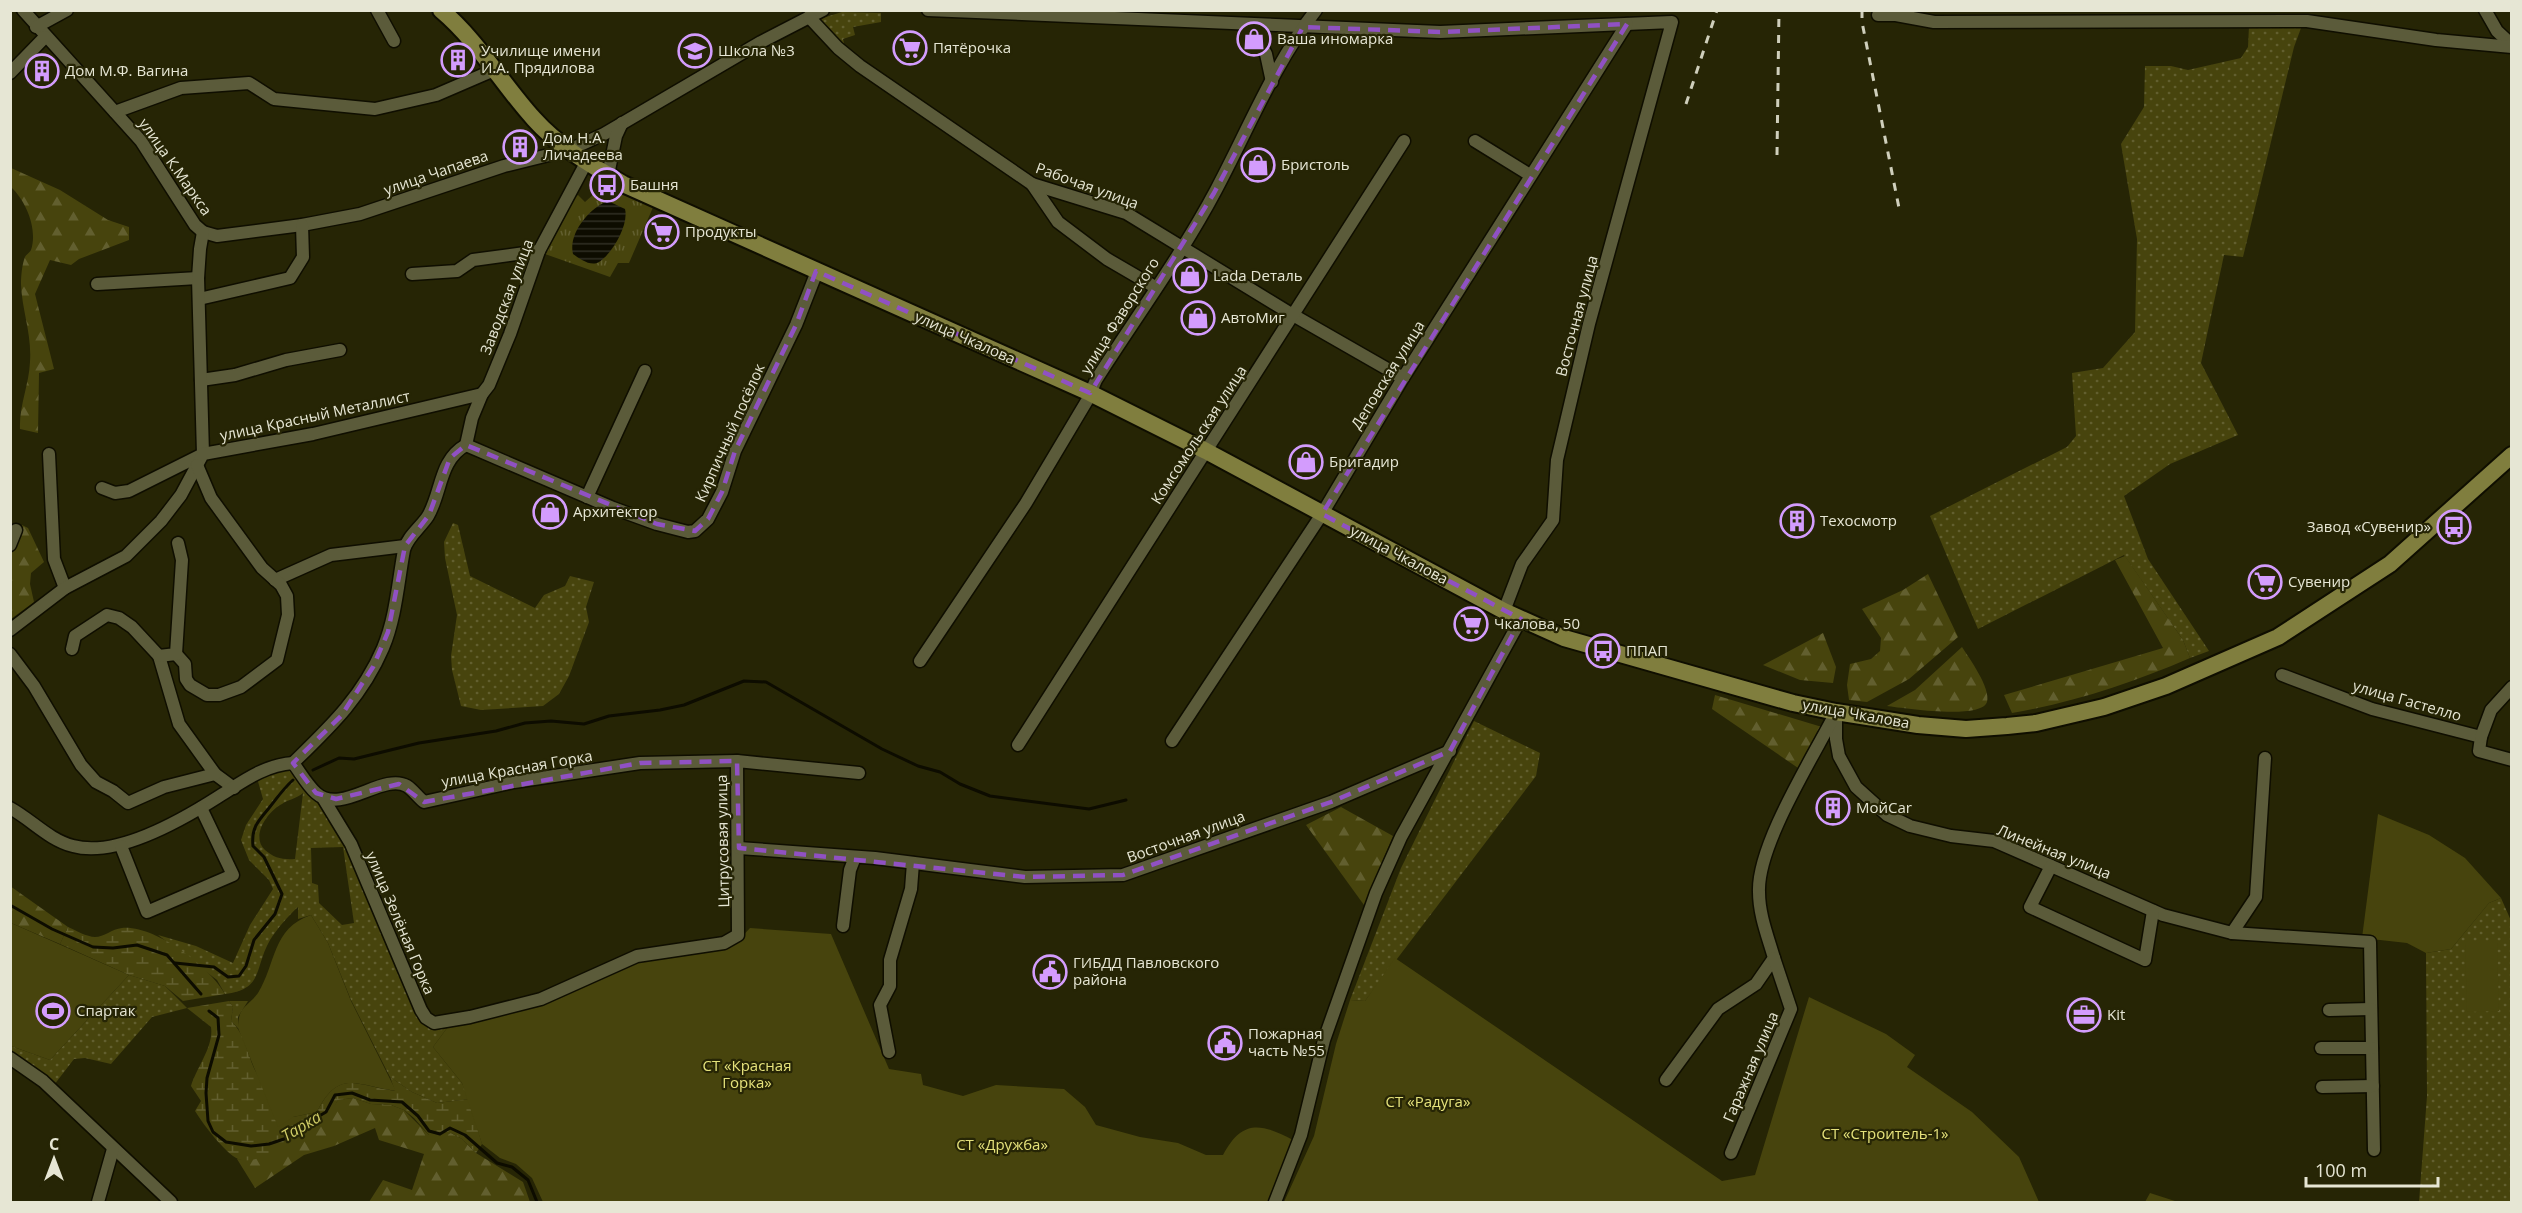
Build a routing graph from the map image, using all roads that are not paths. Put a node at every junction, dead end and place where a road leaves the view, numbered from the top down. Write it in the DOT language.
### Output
graph roads {
  1 [pos="23,10"];
  2 [pos="67,10"];
  3 [pos="377,10"];
  4 [pos="441,10"];
  5 [pos="928,10"];
  6 [pos="1316,10"];
  7 [pos="2485,10"];
  8 [pos="819,12"];
  9 [pos="1878,15"];
  10 [pos="1250,24"];
  11 [pos="1627,24"];
  12 [pos="1303,27"];
  13 [pos="40,32"];
  14 [pos="394,41"];
  15 [pos="2511,46"];
  16 [pos="494,70"];
  17 [pos="10,73"];
  18 [pos="1272,82"];
  19 [pos="115,112"];
  20 [pos="622,123"];
  21 [pos="1404,141"];
  22 [pos="1475,141"];
  23 [pos="569,150"];
  24 [pos="586,164"];
  25 [pos="1530,175"];
  26 [pos="608,176"];
  27 [pos="1032,184"];
  28 [pos="302,225"];
  29 [pos="203,232"];
  30 [pos="1182,245"];
  31 [pos="539,251"];
  32 [pos="816,271"];
  33 [pos="412,274"];
  34 [pos="198,278"];
  35 [pos="97,284"];
  36 [pos="1155,287"];
  37 [pos="199,299"];
  38 [pos="1293,315"];
  39 [pos="340,350"];
  40 [pos="645,371"];
  41 [pos="1403,378"];
  42 [pos="201,380"];
  43 [pos="1090,393"];
  44 [pos="482,394"];
  45 [pos="466,445"];
  46 [pos="1206,451"];
  47 [pos="49,454"];
  48 [pos="2511,455"];
  49 [pos="200,460"];
  50 [pos="102,488"];
  51 [pos="587,497"];
  52 [pos="1322,514"];
  53 [pos="16,530"];
  54 [pos="178,543"];
  55 [pos="10,545"];
  56 [pos="405,546"];
  57 [pos="275,580"];
  58 [pos="65,588"];
  59 [pos="1504,611"];
  60 [pos="1521,619"];
  61 [pos="10,630"];
  62 [pos="72,649"];
  63 [pos="10,654"];
  64 [pos="176,654"];
  65 [pos="159,656"];
  66 [pos="920,661"];
  67 [pos="2282,675"];
  68 [pos="2511,687"];
  69 [pos="1836,712"];
  70 [pos="2481,737"];
  71 [pos="1172,741"];
  72 [pos="1018,745"];
  73 [pos="1450,751"];
  74 [pos="2265,758"];
  75 [pos="2511,760"];
  76 [pos="737,761"];
  77 [pos="292,763"];
  78 [pos="859,773"];
  79 [pos="215,774"];
  80 [pos="234,788"];
  81 [pos="324,798"];
  82 [pos="10,808"];
  83 [pos="201,808"];
  84 [pos="121,846"];
  85 [pos="739,848"];
  86 [pos="855,857"];
  87 [pos="913,863"];
  88 [pos="2051,866"];
  89 [pos="2153,910"];
  90 [pos="843,926"];
  91 [pos="2232,933"];
  92 [pos="738,935"];
  93 [pos="1774,958"];
  94 [pos="2371,1009"];
  95 [pos="2329,1010"];
  96 [pos="2320,1048"];
  97 [pos="2372,1048"];
  98 [pos="889,1052"];
  99 [pos="10,1058"];
  100 [pos="1666,1080"];
  101 [pos="2373,1086"];
  102 [pos="2322,1087"];
  103 [pos="113,1149"];
  104 [pos="2374,1150"];
  105 [pos="1731,1153"];
  106 [pos="98,1203"];
  107 [pos="171,1203"];
  108 [pos="1275,1203"];
  1 -- 13 [label="street, улица К.Маркса"];
  2 -- 13 [label="street"];
  3 -- 14 [label="street"];
  4 -- 16 [label="main road, улица Чкалова"];
  5 -- 10 [label="street"];
  6 -- 12 [label="street, улица Фаворского"];
  7 -- 15 [label="street"];
  8 -- 20 [label="street, улица Чапаева"];
  8 -- 27 [label="street, Рабочая улица"];
  9 -- 15 [label="street"];
  10 -- 12 [label="street"];
  10 -- 18 [label="street"];
  11 -- 12 [label="street"];
  11 -- 25 [label="street, Деповская улица"];
  11 -- 59 [label="street, Восточная улица"];
  12 -- 18 [label="street, улица Фаворского"];
  13 -- 17 [label="street"];
  13 -- 19 [label="street, улица К.Маркса"];
  16 -- 19 [label="street"];
  16 -- 23 [label="main road, улица Чкалова"];
  18 -- 30 [label="street, улица Фаворского"];
  19 -- 29 [label="street, улица К.Маркса"];
  20 -- 23 [label="street, улица Чапаева"];
  20 -- 26 [label="street"];
  21 -- 38 [label="street, Комсомольская улица"];
  22 -- 25 [label="street"];
  23 -- 24 [label="main road, улица Чкалова"];
  23 -- 28 [label="street, улица Чапаева"];
  24 -- 26 [label="main road, улица Чкалова"];
  24 -- 31 [label="street, Заводская улица"];
  25 -- 41 [label="street, Деповская улица"];
  26 -- 32 [label="main road, улица Чкалова"];
  27 -- 30 [label="street, Рабочая улица"];
  27 -- 36 [label="street"];
  28 -- 29 [label="street, улица Чапаева"];
  28 -- 37 [label="street"];
  29 -- 34 [label="street, улица К.Маркса"];
  30 -- 36 [label="street, улица Фаворского"];
  30 -- 38 [label="street, Рабочая улица"];
  31 -- 33 [label="street"];
  31 -- 44 [label="street, Заводская улица"];
  32 -- 43 [label="main road, улица Чкалова"];
  32 -- 51 [label="street, Кирпичный посёлок"];
  34 -- 35 [label="street"];
  34 -- 37 [label="street, улица К.Маркса"];
  36 -- 43 [label="street, улица Фаворского"];
  37 -- 42 [label="street, улица К.Маркса"];
  38 -- 41 [label="street, Рабочая улица"];
  38 -- 46 [label="street, Комсомольская улица"];
  39 -- 42 [label="street"];
  40 -- 51 [label="street"];
  41 -- 52 [label="street, Деповская улица"];
  42 -- 49 [label="street, улица К.Маркса"];
  43 -- 46 [label="main road, улица Чкалова"];
  43 -- 66 [label="street, улица Фаворского"];
  44 -- 45 [label="street, Заводская улица"];
  44 -- 49 [label="street, улица Красный Металлист"];
  45 -- 51 [label="street, Кирпичный посёлок"];
  45 -- 56 [label="street"];
  46 -- 52 [label="main road, улица Чкалова"];
  46 -- 72 [label="street, Комсомольская улица"];
  47 -- 58 [label="street"];
  48 -- 69 [label="main road, улица Чкалова"];
  49 -- 50 [label="street, улица Красный Металлист"];
  49 -- 57 [label="street"];
  49 -- 58 [label="street"];
  52 -- 59 [label="main road, улица Чкалова"];
  52 -- 71 [label="street, Деповская улица"];
  53 -- 55 [label="street"];
  54 -- 64 [label="street"];
  56 -- 57 [label="street"];
  56 -- 77 [label="street"];
  57 -- 64 [label="street"];
  58 -- 61 [label="street"];
  59 -- 60 [label="main road, улица Чкалова"];
  60 -- 69 [label="main road, улица Чкалова"];
  60 -- 73 [label="street"];
  62 -- 65 [label="street"];
  63 -- 79 [label="street"];
  64 -- 65 [label="street"];
  65 -- 79 [label="street"];
  67 -- 70 [label="street, улица Гастелло"];
  68 -- 70 [label="street"];
  69 -- 88 [label="street, Линейная улица"];
  69 -- 93 [label="street"];
  70 -- 75 [label="street"];
  73 -- 87 [label="street, Восточная улица"];
  73 -- 108 [label="street"];
  74 -- 91 [label="street"];
  76 -- 78 [label="street, Цитрусовая улица"];
  76 -- 81 [label="street, улица Красная Горка"];
  76 -- 85 [label="street, Цитрусовая улица"];
  77 -- 80 [label="street"];
  77 -- 81 [label="street"];
  79 -- 80 [label="street"];
  80 -- 83 [label="street"];
  81 -- 92 [label="street, улица Зелёная Горка"];
  82 -- 84 [label="street"];
  83 -- 84 [label="street"];
  83 -- 84 [label="street"];
  85 -- 86 [label="street, Восточная улица"];
  85 -- 92 [label="street, Цитрусовая улица"];
  86 -- 87 [label="street, Восточная улица"];
  86 -- 90 [label="street"];
  87 -- 98 [label="street"];
  88 -- 89 [label="street, Линейная улица"];
  88 -- 89 [label="street"];
  89 -- 91 [label="street, Линейная улица"];
  91 -- 94 [label="street, Линейная улица"];
  93 -- 100 [label="street"];
  93 -- 105 [label="street, Гаражная улица"];
  94 -- 95 [label="street"];
  94 -- 97 [label="street, Линейная улица"];
  96 -- 97 [label="street"];
  97 -- 101 [label="street, Линейная улица"];
  99 -- 103 [label="street"];
  101 -- 102 [label="street"];
  101 -- 104 [label="street, Линейная улица"];
  103 -- 106 [label="street"];
  103 -- 107 [label="street"];
}
